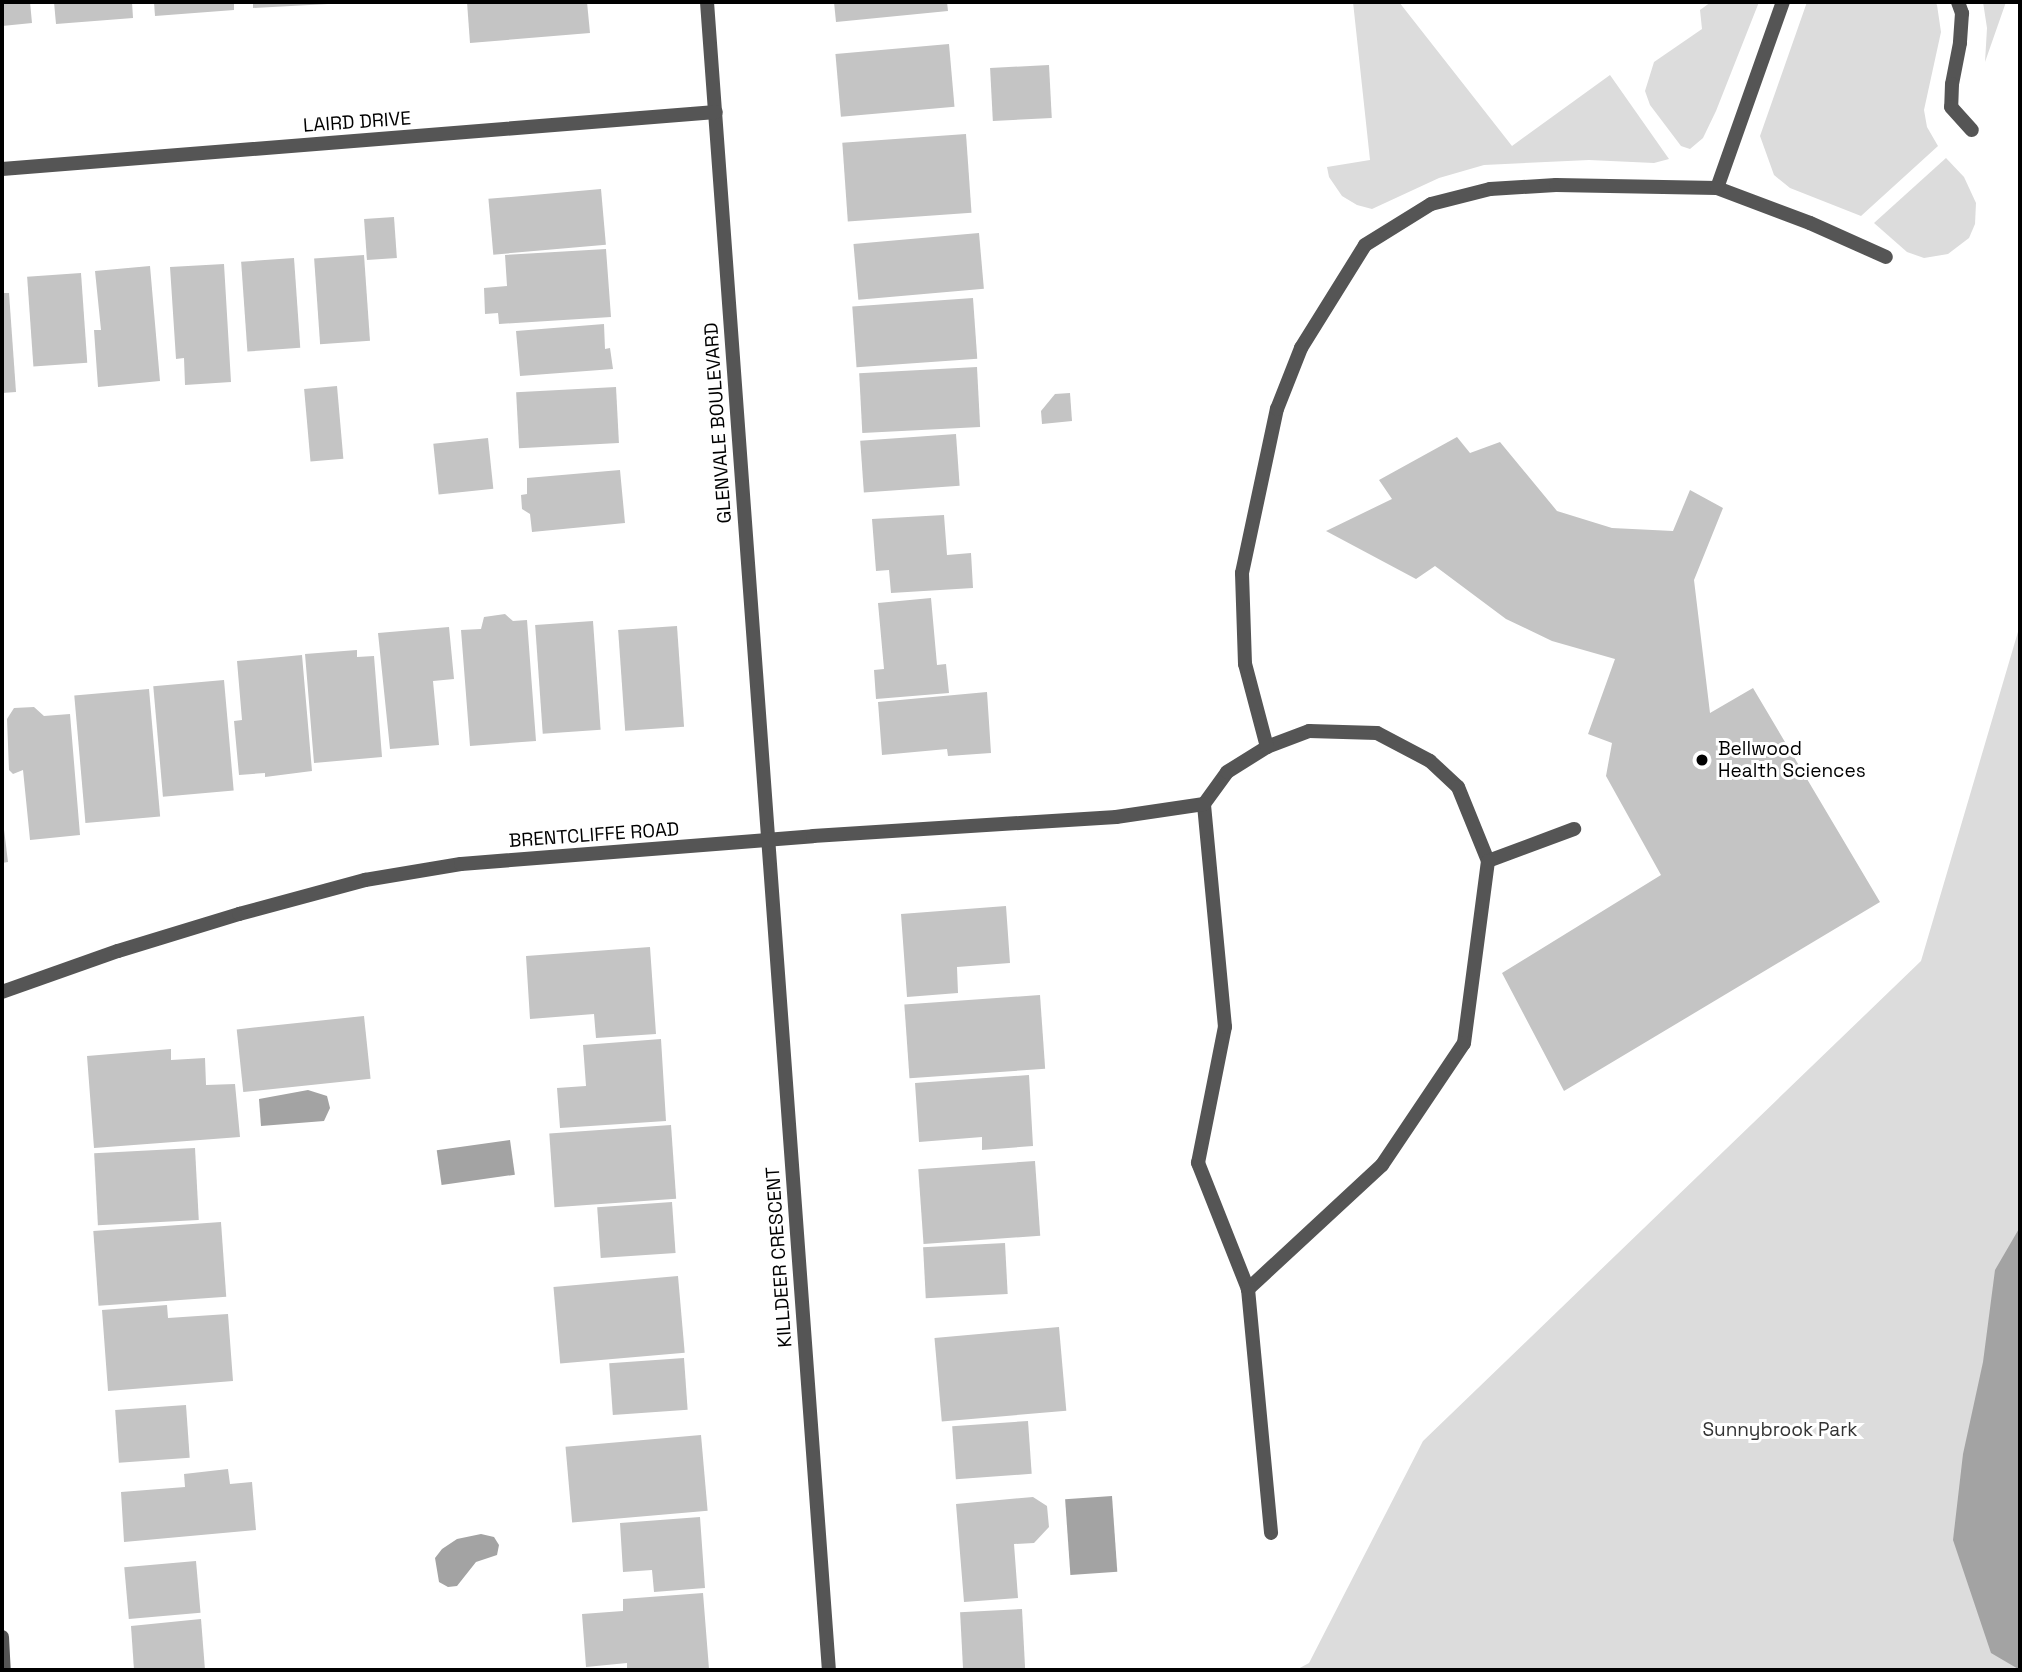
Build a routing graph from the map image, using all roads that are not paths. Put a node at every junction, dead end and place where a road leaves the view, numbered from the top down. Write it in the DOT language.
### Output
graph roads {
  1 [pos="707,2"];
  2 [pos="1783,2"];
  3 [pos="1958,2"];
  4 [pos="716,112"];
  5 [pos="1972,130"];
  6 [pos="2,169"];
  7 [pos="1717,188"];
  8 [pos="1886,257"];
  9 [pos="1267,747"];
  10 [pos="1204,804"];
  11 [pos="1574,830"];
  12 [pos="766,841"];
  13 [pos="1488,861"];
  14 [pos="2,992"];
  15 [pos="1248,1289"];
  16 [pos="1271,1533"];
  17 [pos="2,1637"];
  18 [pos="4,1670"];
  19 [pos="829,1670"];
  1 -- 4 [label="street, GLENVALE BOULEVARD"];
  2 -- 7 [label="street"];
  3 -- 5 [label="street"];
  4 -- 6 [label="street, LAIRD DRIVE"];
  4 -- 12 [label="street, GLENVALE BOULEVARD"];
  7 -- 8 [label="street"];
  7 -- 9 [label="street"];
  9 -- 10 [label="street"];
  9 -- 13 [label="street"];
  10 -- 12 [label="street, BRENTCLIFFE ROAD"];
  10 -- 15 [label="street"];
  11 -- 13 [label="street"];
  12 -- 14 [label="street, BRENTCLIFFE ROAD"];
  12 -- 19 [label="street, KILLDEER CRESCENT"];
  13 -- 15 [label="street"];
  15 -- 16 [label="street"];
  17 -- 18 [label="street"];
}
